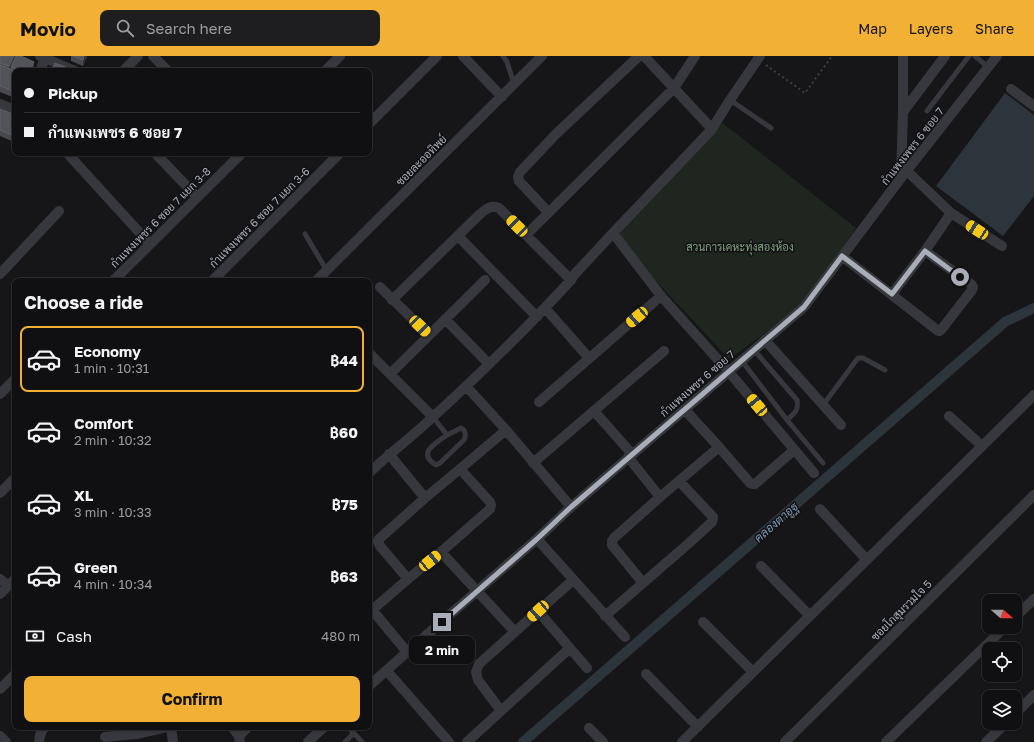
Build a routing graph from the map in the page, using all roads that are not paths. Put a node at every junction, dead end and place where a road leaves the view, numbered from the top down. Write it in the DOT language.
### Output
graph roads {
  1 [pos="138,56"];
  2 [pos="153,56"];
  3 [pos="437,56"];
  4 [pos="463,56"];
  5 [pos="503,56"];
  6 [pos="542,56"];
  7 [pos="638,56"];
  8 [pos="644,56"];
  9 [pos="694,56"];
  10 [pos="903,56"];
  11 [pos="945,56"];
  12 [pos="969,56"];
  13 [pos="976,56"];
  14 [pos="997,56"];
  15 [pos="42,57"];
  16 [pos="335,58"];
  17 [pos="759,58"];
  18 [pos="988,67"];
  19 [pos="40,68"];
  20 [pos="69,68"];
  21 [pos="126,68"];
  22 [pos="165,68"];
  23 [pos="327,68"];
  24 [pos="514,84"];
  25 [pos="674,88"];
  26 [pos="1011,89"];
  27 [pos="502,97"];
  28 [pos="730,100"];
  29 [pos="0,104"];
  30 [pos="1033,104"];
  31 [pos="12,109"];
  32 [pos="927,111"];
  33 [pos="903,112"];
  34 [pos="372,121"];
  35 [pos="771,128"];
  36 [pos="712,129"];
  37 [pos="69,156"];
  38 [pos="158,156"];
  39 [pos="239,156"];
  40 [pos="337,156"];
  41 [pos="904,175"];
  42 [pos="197,197"];
  43 [pos="59,211"];
  44 [pos="548,212"];
  45 [pos="951,213"];
  46 [pos="612,233"];
  47 [pos="305,234"];
  48 [pos="526,235"];
  49 [pos="458,236"];
  50 [pos="150,244"];
  51 [pos="1002,246"];
  52 [pos="925,251"];
  53 [pos="842,256"];
  54 [pos="327,271"];
  55 [pos="0,274"];
  56 [pos="116,278"];
  57 [pos="215,278"];
  58 [pos="319,278"];
  59 [pos="485,280"];
  60 [pos="571,280"];
  61 [pos="380,287"];
  62 [pos="892,294"];
  63 [pos="661,296"];
  64 [pos="392,300"];
  65 [pos="545,308"];
  66 [pos="537,317"];
  67 [pos="445,318"];
  68 [pos="429,335"];
  69 [pos="765,340"];
  70 [pos="754,350"];
  71 [pos="664,352"];
  72 [pos="372,356"];
  73 [pos="589,358"];
  74 [pos="742,360"];
  75 [pos="488,364"];
  76 [pos="885,370"];
  77 [pos="729,372"];
  78 [pos="390,374"];
  79 [pos="12,382"];
  80 [pos="466,386"];
  81 [pos="0,394"];
  82 [pos="1034,395"];
  83 [pos="539,402"];
  84 [pos="823,405"];
  85 [pos="685,410"];
  86 [pos="594,411"];
  87 [pos="950,416"];
  88 [pos="433,417"];
  89 [pos="787,420"];
  90 [pos="841,425"];
  91 [pos="506,430"];
  92 [pos="447,435"];
  93 [pos="982,446"];
  94 [pos="719,447"];
  95 [pos="794,450"];
  96 [pos="389,454"];
  97 [pos="630,456"];
  98 [pos="533,463"];
  99 [pos="823,463"];
  100 [pos="460,469"];
  101 [pos="372,470"];
  102 [pos="814,473"];
  103 [pos="12,481"];
  104 [pos="679,482"];
  105 [pos="0,493"];
  106 [pos="1034,495"];
  107 [pos="660,497"];
  108 [pos="425,498"];
  109 [pos="571,507"];
  110 [pos="820,509"];
  111 [pos="537,539"];
  112 [pos="441,552"];
  113 [pos="867,560"];
  114 [pos="761,566"];
  115 [pos="0,579"];
  116 [pos="408,579"];
  117 [pos="573,580"];
  118 [pos="11,583"];
  119 [pos="643,583"];
  120 [pos="478,591"];
  121 [pos="0,594"];
  122 [pos="1034,599"];
  123 [pos="372,607"];
  124 [pos="372,609"];
  125 [pos="1022,610"];
  126 [pos="538,611"];
  127 [pos="605,616"];
  128 [pos="810,616"];
  129 [pos="703,622"];
  130 [pos="515,632"];
  131 [pos="998,634"];
  132 [pos="625,638"];
  133 [pos="570,648"];
  134 [pos="407,652"];
  135 [pos="587,668"];
  136 [pos="387,671"];
  137 [pos="753,672"];
  138 [pos="646,674"];
  139 [pos="12,677"];
  140 [pos="372,684"];
  141 [pos="0,688"];
  142 [pos="1034,695"];
  143 [pos="1022,707"];
  144 [pos="501,711"];
  145 [pos="698,727"];
  146 [pos="589,728"];
  147 [pos="42,730"];
  148 [pos="154,730"];
  149 [pos="171,730"];
  150 [pos="234,730"];
  151 [pos="246,730"];
  152 [pos="321,730"];
  153 [pos="351,730"];
  154 [pos="999,730"];
  155 [pos="354,733"];
  156 [pos="0,736"];
  157 [pos="105,737"];
  158 [pos="239,739"];
  159 [pos="6,742"];
  160 [pos="39,742"];
  161 [pos="173,742"];
  162 [pos="308,742"];
  163 [pos="344,742"];
  164 [pos="362,742"];
  165 [pos="449,742"];
  166 [pos="467,742"];
  167 [pos="603,742"];
  168 [pos="682,742"];
  169 [pos="785,742"];
  170 [pos="886,742"];
  171 [pos="986,742"];
  1 -- 21 [label="street"];
  2 -- 22 [label="street"];
  3 -- 34 [label="street"];
  4 -- 27 [label="street"];
  5 -- 24 [label="lane"];
  6 -- 24 [label="street, ซอยละออทิพย์"];
  7 -- 44 [label="street"];
  8 -- 25 [label="street"];
  9 -- 25 [label="street"];
  10 -- 33 [label="street"];
  11 -- 33 [label="street"];
  12 -- 32 [label="lane"];
  13 -- 18 [label="lane"];
  14 -- 18 [label="street, กำแพงเพชร 6 ซอย 7"];
  15 -- 19 [label="street"];
  15 -- 20 [label="street"];
  16 -- 23 [label="street"];
  17 -- 28 [label="street"];
  18 -- 41 [label="street, กำแพงเพชร 6 ซอย 7"];
  24 -- 27 [label="street, ซอยละออทิพย์"];
  25 -- 36 [label="street"];
  25 -- 44 [label="street"];
  26 -- 30 [label="street"];
  27 -- 54 [label="street, ซอยละออทิพย์"];
  28 -- 35 [label="lane"];
  28 -- 36 [label="street"];
  29 -- 31 [label="street"];
  33 -- 41 [label="street"];
  36 -- 46 [label="street"];
  37 -- 50 [label="street"];
  38 -- 42 [label="street"];
  39 -- 42 [label="street, กำแพงเพชร 6 ซอย 7 แยก 3-8"];
  40 -- 57 [label="street, กำแพงเพชร 6 ซอย 7 แยก 3-6"];
  41 -- 45 [label="street"];
  41 -- 53 [label="street, กำแพงเพชร 6 ซอย 7"];
  42 -- 50 [label="street, กำแพงเพชร 6 ซอย 7 แยก 3-8"];
  43 -- 55 [label="street"];
  44 -- 48 [label="street"];
  45 -- 51 [label="street"];
  45 -- 52 [label="street"];
  46 -- 60 [label="street"];
  46 -- 63 [label="street"];
  47 -- 54 [label="lane"];
  48 -- 49 [label="street"];
  48 -- 60 [label="street"];
  49 -- 64 [label="street"];
  49 -- 66 [label="street"];
  50 -- 56 [label="street, กำแพงเพชร 6 ซอย 7 แยก 3-8"];
  52 -- 62 [label="street"];
  52 -- 62 [label="street"];
  53 -- 62 [label="street"];
  53 -- 69 [label="street, กำแพงเพชร 6 ซอย 7"];
  54 -- 58 [label="street, ซอยละออทิพย์"];
  59 -- 67 [label="street"];
  60 -- 65 [label="street"];
  61 -- 64 [label="street"];
  63 -- 73 [label="street"];
  63 -- 77 [label="street"];
  64 -- 68 [label="street"];
  65 -- 66 [label="street"];
  65 -- 73 [label="street"];
  66 -- 75 [label="street"];
  67 -- 68 [label="street"];
  67 -- 75 [label="street"];
  68 -- 78 [label="street"];
  69 -- 70 [label="street, กำแพงเพชร 6 ซอย 7"];
  69 -- 84 [label="street"];
  70 -- 74 [label="street, กำแพงเพชร 6 ซอย 7"];
  70 -- 89 [label="lane"];
  71 -- 86 [label="street"];
  72 -- 78 [label="street"];
  73 -- 83 [label="street"];
  74 -- 77 [label="street, กำแพงเพชร 6 ซอย 7"];
  74 -- 89 [label="lane"];
  75 -- 80 [label="street"];
  76 -- 84 [label="lane"];
  77 -- 85 [label="street, กำแพงเพชร 6 ซอย 7"];
  77 -- 95 [label="street"];
  78 -- 88 [label="street"];
  79 -- 81 [label="street"];
  80 -- 88 [label="street"];
  80 -- 91 [label="street"];
  82 -- 93 [label="street"];
  84 -- 90 [label="street"];
  85 -- 94 [label="street"];
  85 -- 97 [label="street, กำแพงเพชร 6 ซอย 7"];
  86 -- 97 [label="street"];
  86 -- 98 [label="street"];
  87 -- 93 [label="street"];
  88 -- 92 [label="lane"];
  88 -- 96 [label="street"];
  89 -- 99 [label="lane"];
  91 -- 98 [label="street"];
  91 -- 100 [label="street"];
  92 -- 92 [label="lane"];
  93 -- 113 [label="street"];
  94 -- 95 [label="street"];
  94 -- 104 [label="street"];
  95 -- 102 [label="street"];
  96 -- 101 [label="street"];
  96 -- 108 [label="street"];
  97 -- 107 [label="street"];
  97 -- 109 [label="street, กำแพงเพชร 6 ซอย 7"];
  98 -- 109 [label="street"];
  100 -- 108 [label="street"];
  100 -- 112 [label="street"];
  103 -- 105 [label="street"];
  104 -- 107 [label="street"];
  104 -- 119 [label="street"];
  106 -- 169 [label="street, ซอยโกสุมรวมใจ 5"];
  107 -- 119 [label="street"];
  108 -- 116 [label="street"];
  109 -- 111 [label="street, กำแพงเพชร 6 ซอย 7"];
  110 -- 113 [label="street"];
  111 -- 117 [label="street"];
  111 -- 120 [label="street, กำแพงเพชร 6 ซอย 7"];
  112 -- 116 [label="street"];
  112 -- 120 [label="street"];
  113 -- 128 [label="street"];
  114 -- 128 [label="street"];
  115 -- 118 [label="street"];
  116 -- 123 [label="street"];
  117 -- 126 [label="street"];
  117 -- 127 [label="street"];
  118 -- 121 [label="street"];
  119 -- 127 [label="street"];
  120 -- 130 [label="street"];
  120 -- 134 [label="street, กำแพงเพชร 6 ซอย 7"];
  122 -- 125 [label="street"];
  124 -- 134 [label="street"];
  126 -- 130 [label="street"];
  126 -- 133 [label="street"];
  127 -- 132 [label="street"];
  128 -- 137 [label="street"];
  129 -- 137 [label="street"];
  130 -- 144 [label="street"];
  131 -- 170 [label="street"];
  133 -- 135 [label="street"];
  133 -- 144 [label="street"];
  134 -- 136 [label="street, กำแพงเพชร 6 ซอย 7"];
  136 -- 140 [label="street, กำแพงเพชร 6 ซอย 7"];
  136 -- 165 [label="street"];
  137 -- 145 [label="street"];
  138 -- 145 [label="street"];
  139 -- 141 [label="street"];
  142 -- 143 [label="street"];
  144 -- 166 [label="street"];
  145 -- 168 [label="street"];
  146 -- 167 [label="street"];
  147 -- 160 [label="street"];
  148 -- 157 [label="street"];
  149 -- 161 [label="street"];
  150 -- 158 [label="street"];
  151 -- 158 [label="street"];
  152 -- 162 [label="street"];
  153 -- 155 [label="lane"];
  154 -- 171 [label="street"];
  155 -- 163 [label="lane"];
  155 -- 164 [label="lane"];
  156 -- 159 [label="street"];
}
